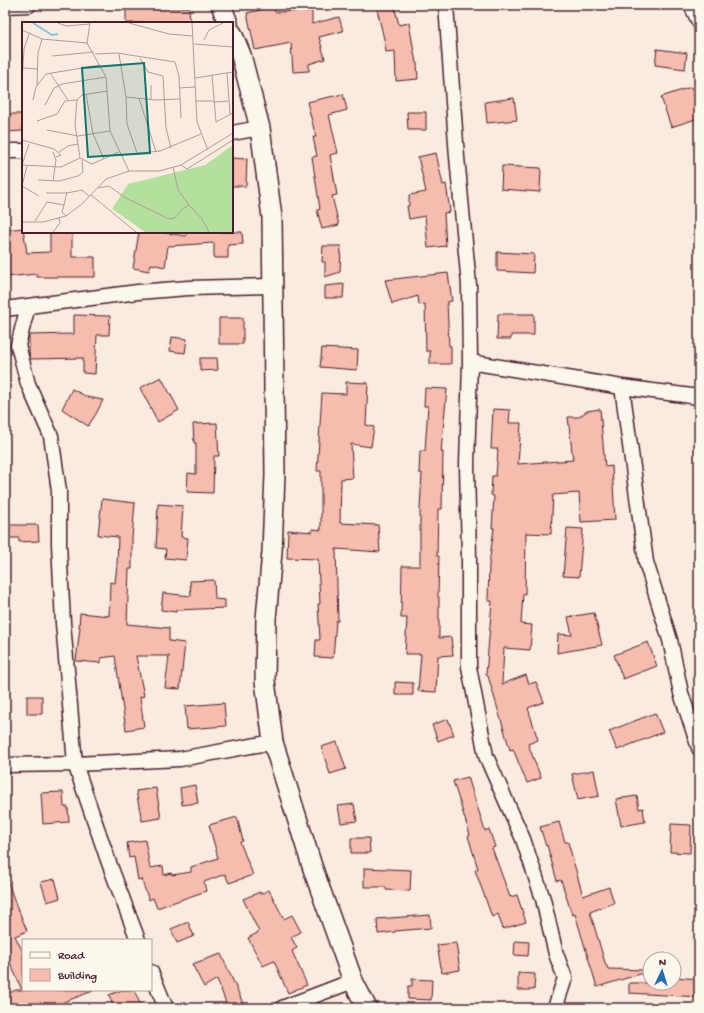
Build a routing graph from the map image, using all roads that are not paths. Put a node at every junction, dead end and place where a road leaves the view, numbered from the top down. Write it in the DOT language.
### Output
graph roads {
  1 [pos="29,5"];
  2 [pos="221,5"];
  3 [pos="446,5"];
  4 [pos="691,5"];
  5 [pos="5,6"];
  6 [pos="228,22"];
  7 [pos="699,22"];
  8 [pos="233,35"];
  9 [pos="260,128"];
  10 [pos="233,133"];
  11 [pos="5,151"];
  12 [pos="22,151"];
  13 [pos="272,286"];
  14 [pos="28,306"];
  15 [pos="5,309"];
  16 [pos="470,362"];
  17 [pos="622,387"];
  18 [pos="699,397"];
  19 [pos="273,742"];
  20 [pos="699,748"];
  21 [pos="75,764"];
  22 [pos="5,765"];
  23 [pos="138,939"];
  24 [pos="152,974"];
  25 [pos="353,981"];
  26 [pos="166,1008"];
  27 [pos="282,1008"];
  28 [pos="366,1008"];
  29 [pos="555,1008"];
  1 -- 5 [label="street"];
  2 -- 6 [label="street"];
  3 -- 16 [label="street"];
  4 -- 7 [label="street"];
  8 -- 9 [label="street"];
  9 -- 10 [label="street"];
  9 -- 13 [label="street"];
  11 -- 12 [label="street"];
  13 -- 14 [label="street"];
  13 -- 19 [label="street"];
  14 -- 15 [label="street"];
  14 -- 21 [label="street"];
  16 -- 17 [label="street"];
  16 -- 29 [label="street"];
  17 -- 18 [label="street"];
  17 -- 20 [label="street"];
  19 -- 21 [label="street"];
  19 -- 25 [label="street"];
  21 -- 22 [label="street"];
  21 -- 23 [label="street"];
  24 -- 26 [label="street"];
  25 -- 27 [label="street"];
  25 -- 28 [label="street"];
}
